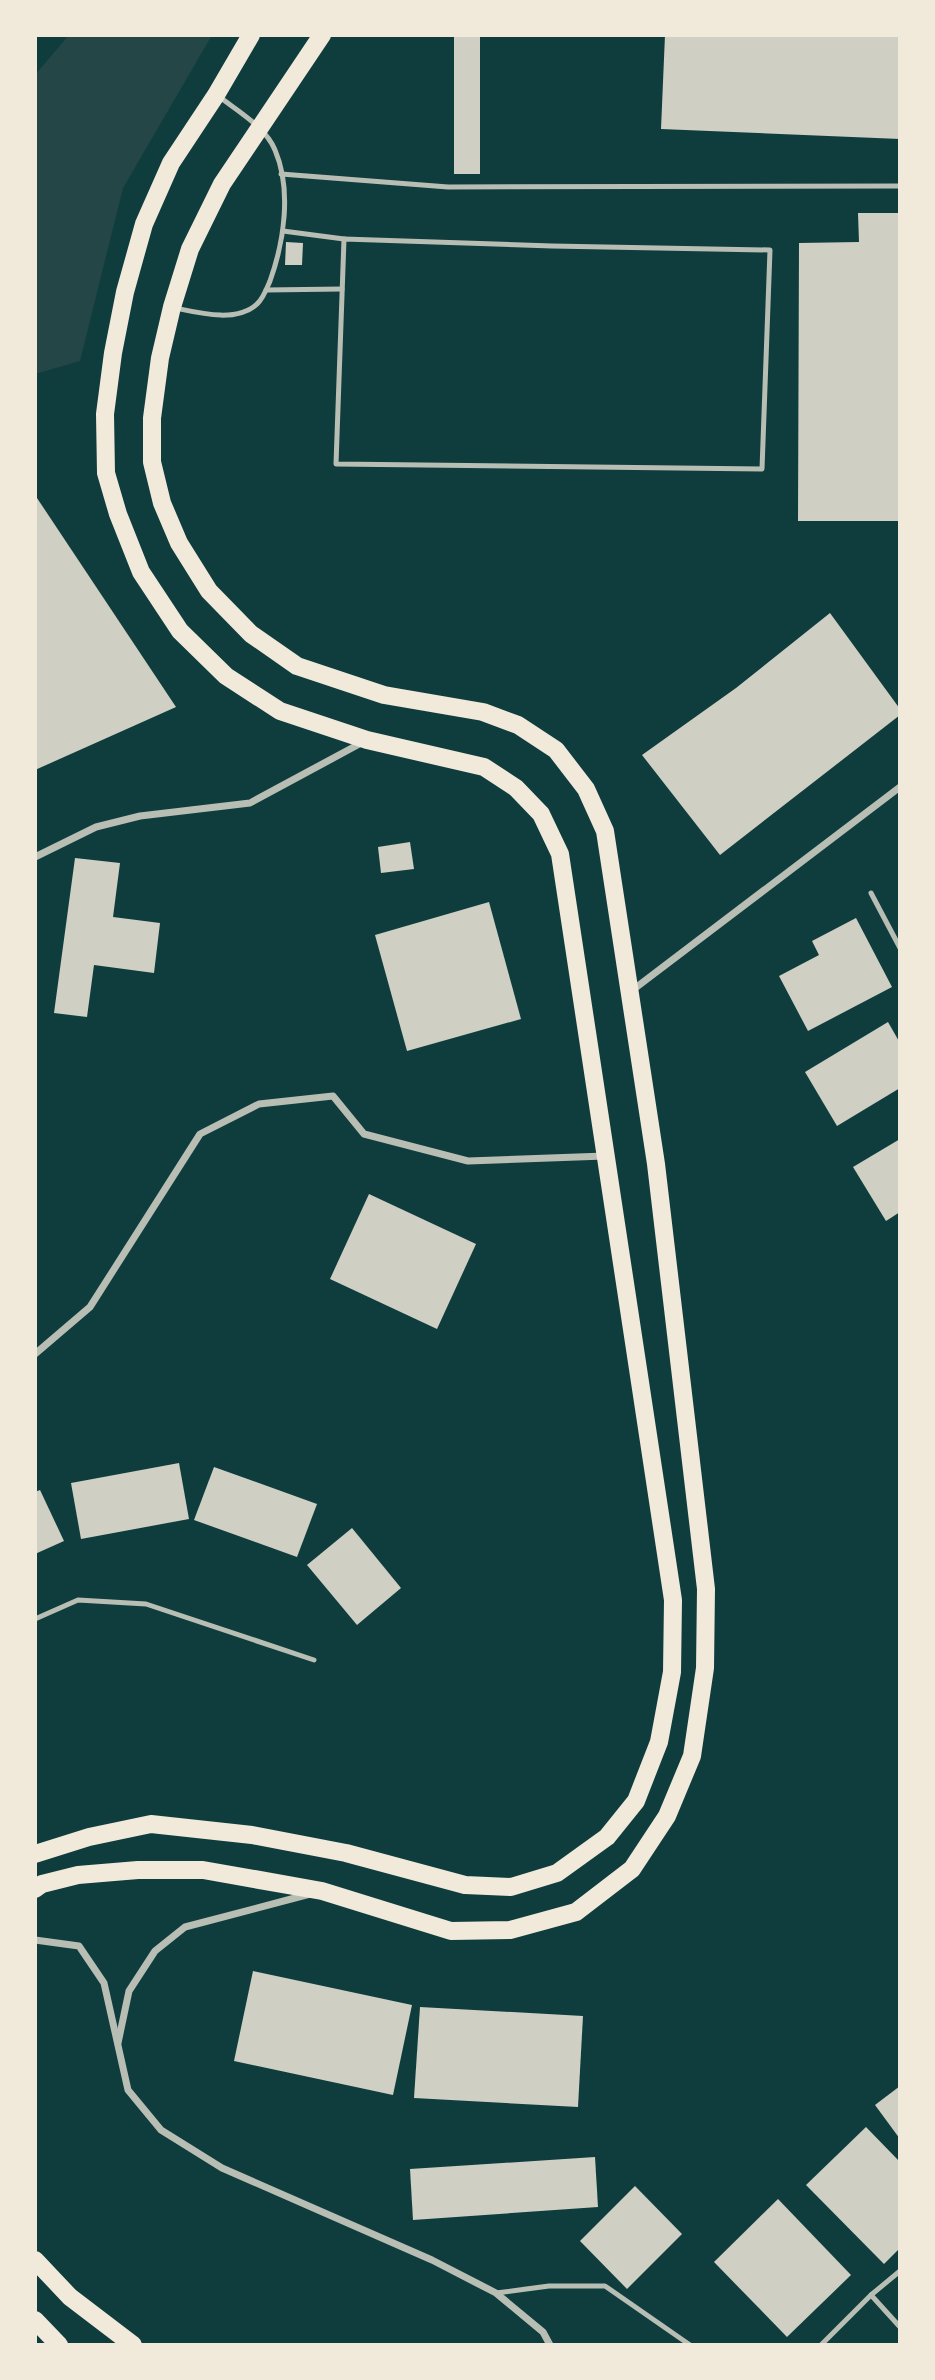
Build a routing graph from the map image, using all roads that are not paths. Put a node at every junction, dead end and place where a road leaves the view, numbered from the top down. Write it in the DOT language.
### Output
graph roads {
  1 [pos="251,35"];
  2 [pos="322,35"];
  3 [pos="216,94"];
  4 [pos="259,128"];
  5 [pos="281,174"];
  6 [pos="900,187"];
  7 [pos="283,231"];
  8 [pos="344,239"];
  9 [pos="342,289"];
  10 [pos="266,290"];
  11 [pos="172,307"];
  12 [pos="367,740"];
  13 [pos="900,787"];
  14 [pos="35,857"];
  15 [pos="871,893"];
  16 [pos="900,948"];
  17 [pos="629,993"];
  18 [pos="606,1156"];
  19 [pos="35,1353"];
  20 [pos="35,1619"];
  21 [pos="314,1660"];
  22 [pos="35,1854"];
  23 [pos="35,1889"];
  24 [pos="322,1891"];
  25 [pos="35,1940"];
  26 [pos="117,2047"];
  27 [pos="35,2260"];
  28 [pos="900,2270"];
  29 [pos="496,2293"];
  30 [pos="871,2295"];
  31 [pos="35,2319"];
  32 [pos="900,2327"];
  33 [pos="59,2345"];
  34 [pos="133,2345"];
  35 [pos="550,2345"];
  36 [pos="690,2345"];
  37 [pos="821,2345"];
  1 -- 3 [label="main road"];
  2 -- 4 [label="main road"];
  3 -- 4 [label="lane"];
  3 -- 12 [label="main road"];
  4 -- 5 [label="lane"];
  4 -- 11 [label="main road"];
  5 -- 6 [label="lane"];
  5 -- 7 [label="lane"];
  7 -- 8 [label="lane"];
  7 -- 10 [label="lane"];
  8 -- 9 [label="lane"];
  8 -- 9 [label="lane"];
  9 -- 10 [label="lane"];
  10 -- 11 [label="lane"];
  11 -- 17 [label="main road"];
  12 -- 14 [label="street"];
  12 -- 18 [label="main road"];
  13 -- 17 [label="street"];
  15 -- 16 [label="lane"];
  17 -- 24 [label="main road"];
  18 -- 19 [label="street"];
  18 -- 22 [label="main road"];
  20 -- 21 [label="lane"];
  23 -- 24 [label="main road"];
  24 -- 26 [label="street"];
  25 -- 26 [label="street"];
  26 -- 29 [label="street"];
  27 -- 34 [label="main road"];
  28 -- 30 [label="lane"];
  29 -- 35 [label="street"];
  29 -- 36 [label="lane"];
  30 -- 32 [label="lane"];
  30 -- 37 [label="lane"];
  31 -- 33 [label="main road"];
}
